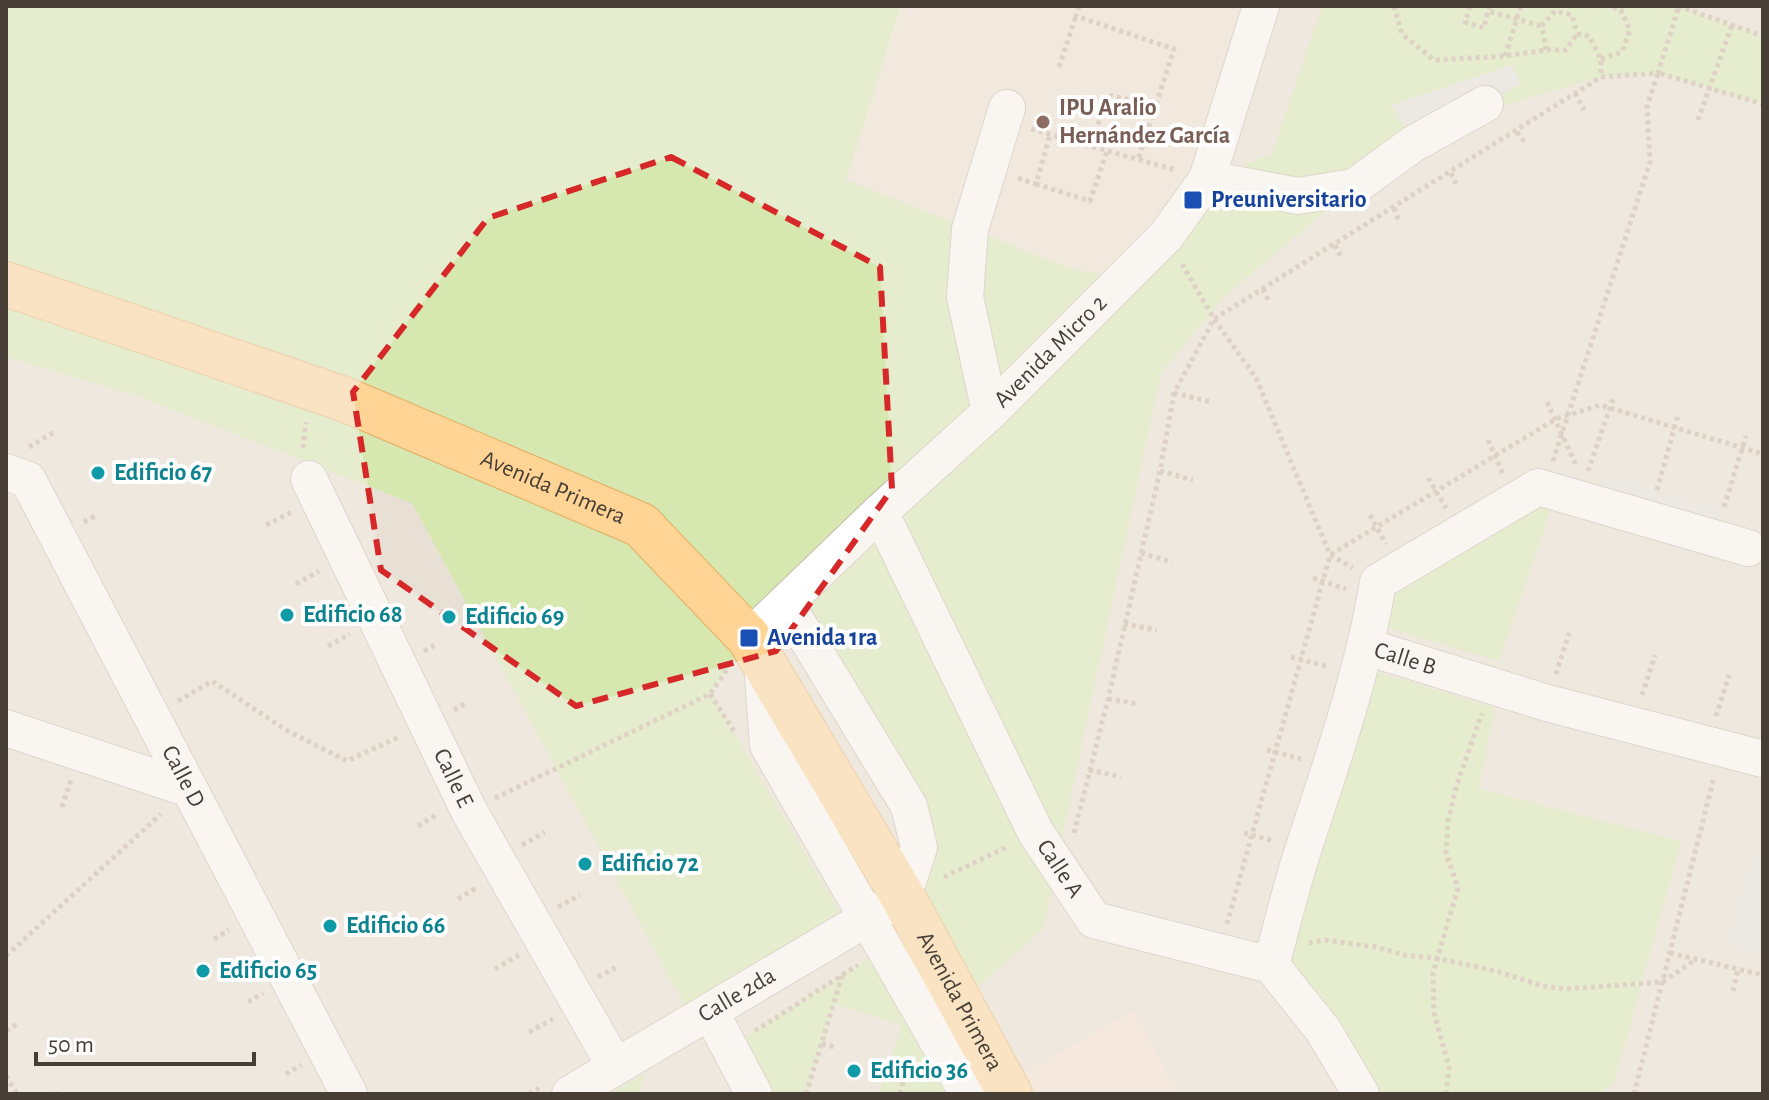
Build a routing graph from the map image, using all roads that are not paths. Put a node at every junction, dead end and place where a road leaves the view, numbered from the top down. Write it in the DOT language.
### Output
graph roads {
  1 [pos="1261,6"];
  2 [pos="1485,104"];
  3 [pos="1005,114"];
  4 [pos="1207,179"];
  5 [pos="6,284"];
  6 [pos="990,412"];
  7 [pos="6,472"];
  8 [pos="302,495"];
  9 [pos="880,512"];
  10 [pos="1748,548"];
  11 [pos="786,604"];
  12 [pos="1367,647"];
  13 [pos="756,649"];
  14 [pos="6,728"];
  15 [pos="1763,759"];
  16 [pos="189,789"];
  17 [pos="886,908"];
  18 [pos="1273,956"];
  19 [pos="710,1011"];
  20 [pos="615,1066"];
  21 [pos="349,1094"];
  22 [pos="570,1094"];
  23 [pos="754,1094"];
  24 [pos="968,1094"];
  25 [pos="1010,1094"];
  26 [pos="1361,1094"];
  1 -- 4 [label="street, Avenida Micro 2"];
  2 -- 4 [label="street"];
  3 -- 6 [label="street"];
  4 -- 6 [label="street, Avenida Micro 2"];
  5 -- 13 [label="main road, Avenida Primera"];
  6 -- 9 [label="street, Avenida Micro 2"];
  7 -- 16 [label="street, Calle D"];
  8 -- 20 [label="street, Calle E"];
  9 -- 11 [label="street, Avenida Micro 2"];
  9 -- 18 [label="street, Calle A"];
  10 -- 12 [label="street"];
  11 -- 13 [label="street, Avenida Micro 2"];
  11 -- 17 [label="street"];
  12 -- 15 [label="street, Calle B"];
  12 -- 18 [label="street, Calle B"];
  13 -- 17 [label="main road, Avenida Primera"];
  14 -- 16 [label="street"];
  16 -- 21 [label="street, Calle D"];
  17 -- 19 [label="street, Calle 2da"];
  17 -- 24 [label="street"];
  17 -- 25 [label="main road, Avenida Primera"];
  18 -- 26 [label="street"];
  19 -- 20 [label="street, Calle 2da"];
  19 -- 23 [label="street"];
  20 -- 22 [label="street, Calle 2da"];
}
